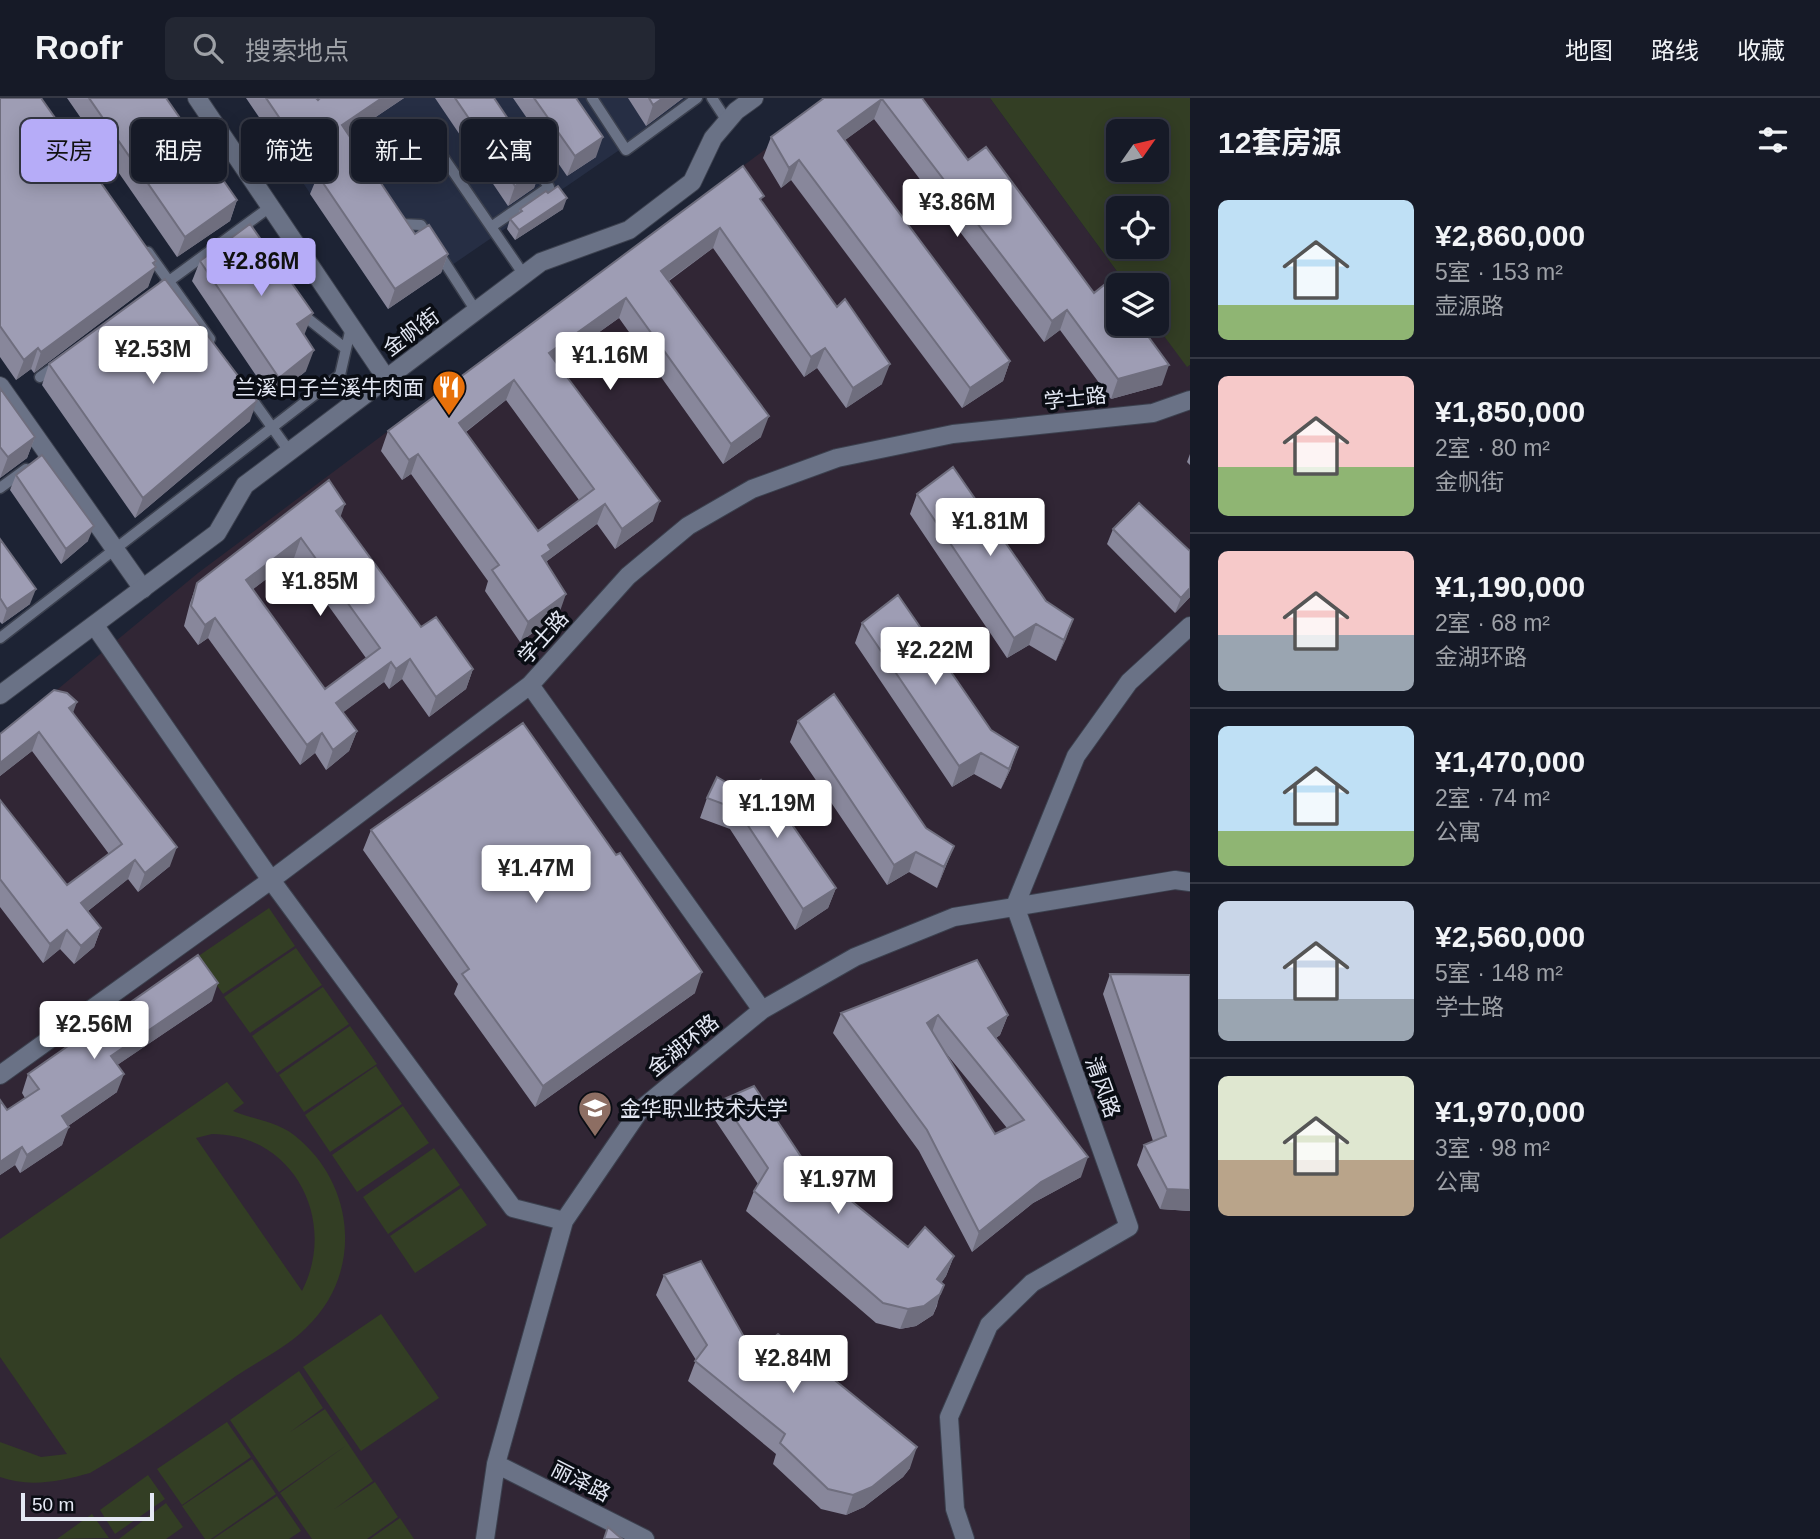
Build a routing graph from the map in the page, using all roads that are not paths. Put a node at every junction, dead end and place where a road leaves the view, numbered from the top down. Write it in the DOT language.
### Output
graph roads {
  1 [pos="197,98"];
  2 [pos="592,98"];
  3 [pos="697,98"];
  4 [pos="712,98"];
  5 [pos="754,98"];
  6 [pos="727,121"];
  7 [pos="447,163"];
  8 [pos="546,182"];
  9 [pos="270,207"];
  10 [pos="394,214"];
  11 [pos="491,227"];
  12 [pos="139,238"];
  13 [pos="524,275"];
  14 [pos="169,281"];
  15 [pos="159,289"];
  16 [pos="298,309"];
  17 [pos="476,311"];
  18 [pos="351,327"];
  19 [pos="216,349"];
  20 [pos="346,349"];
  21 [pos="69,355"];
  22 [pos="40,377"];
  23 [pos="386,378"];
  24 [pos="240,382"];
  25 [pos="0,386"];
  26 [pos="1190,400"];
  27 [pos="272,427"];
  28 [pos="289,452"];
  29 [pos="47,453"];
  30 [pos="0,488"];
  31 [pos="114,548"];
  32 [pos="143,589"];
  33 [pos="95,626"];
  34 [pos="1190,626"];
  35 [pos="0,638"];
  36 [pos="530,685"];
  37 [pos="0,695"];
  38 [pos="271,880"];
  39 [pos="1190,882"];
  40 [pos="1015,906"];
  41 [pos="762,1010"];
  42 [pos="0,1075"];
  43 [pos="564,1222"];
  44 [pos="496,1464"];
  45 [pos="485,1539"];
  46 [pos="645,1539"];
  47 [pos="965,1539"];
  1 -- 9 [label="street"];
  2 -- 3 [label="lane"];
  4 -- 6 [label="lane"];
  5 -- 6 [label="street, 金帆街"];
  6 -- 13 [label="street, 金帆街"];
  7 -- 11 [label="lane"];
  8 -- 11 [label="lane"];
  9 -- 14 [label="lane"];
  9 -- 18 [label="street"];
  10 -- 17 [label="lane"];
  11 -- 13 [label="lane"];
  12 -- 14 [label="lane"];
  13 -- 17 [label="street, 金帆街"];
  14 -- 15 [label="lane"];
  14 -- 19 [label="lane"];
  16 -- 20 [label="lane"];
  17 -- 23 [label="street, 金帆街"];
  18 -- 20 [label="lane"];
  18 -- 23 [label="street"];
  20 -- 27 [label="lane"];
  21 -- 22 [label="lane"];
  23 -- 28 [label="street, 金帆街"];
  24 -- 27 [label="lane"];
  25 -- 29 [label="street"];
  26 -- 36 [label="street, 学士路"];
  27 -- 28 [label="lane"];
  27 -- 31 [label="lane"];
  28 -- 32 [label="street, 金帆街"];
  29 -- 30 [label="lane"];
  29 -- 31 [label="street"];
  31 -- 32 [label="street"];
  31 -- 35 [label="lane"];
  32 -- 33 [label="street, 金帆街"];
  33 -- 37 [label="street, 金帆街"];
  33 -- 38 [label="street"];
  34 -- 40 [label="street"];
  36 -- 38 [label="street, 学士路"];
  36 -- 41 [label="street"];
  38 -- 42 [label="street, 学士路"];
  38 -- 43 [label="street"];
  39 -- 40 [label="street, 金湖环路"];
  40 -- 41 [label="street, 金湖环路"];
  40 -- 47 [label="street, 清风路"];
  41 -- 43 [label="street, 金湖环路"];
  43 -- 44 [label="street, 金湖环路"];
  44 -- 45 [label="street, 金湖环路"];
  44 -- 46 [label="street, 丽泽路"];
}
